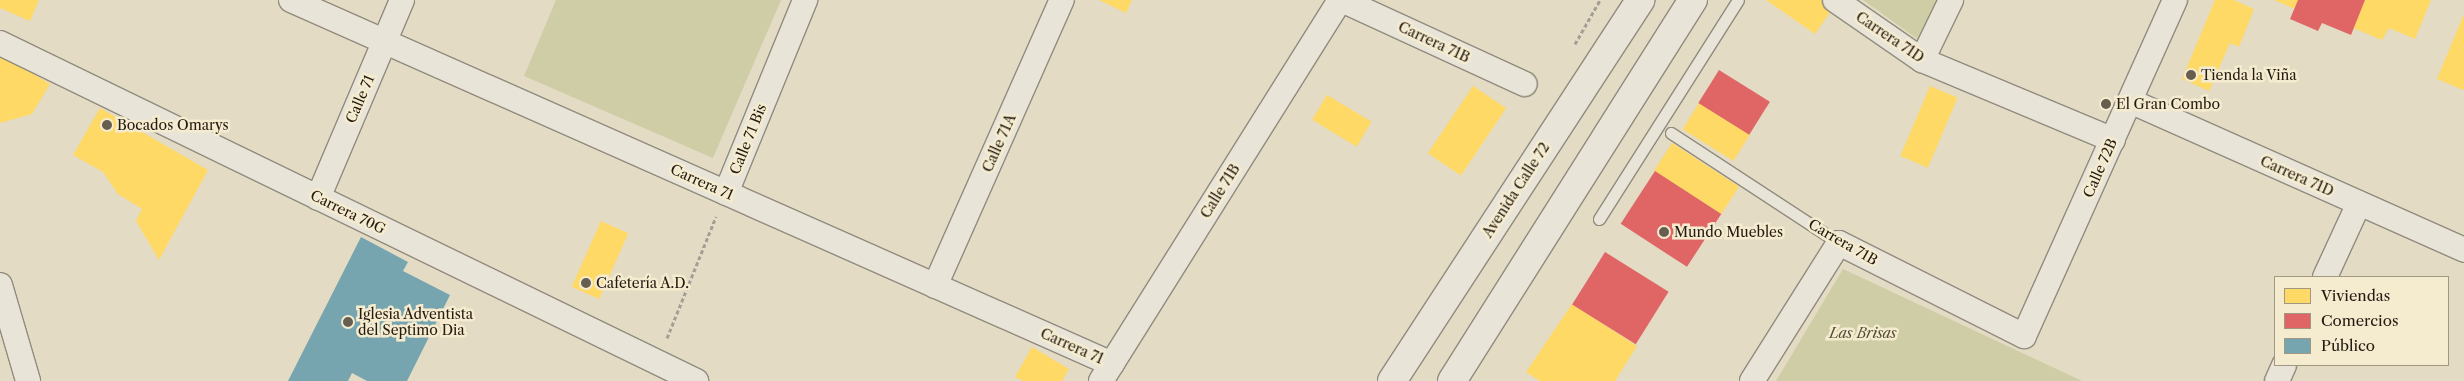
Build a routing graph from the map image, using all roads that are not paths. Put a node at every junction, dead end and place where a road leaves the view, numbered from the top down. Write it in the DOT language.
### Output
graph roads {
  1 [pos="291,0"];
  2 [pos="402,0"];
  3 [pos="804,0"];
  4 [pos="1062,0"];
  5 [pos="1341,0"];
  6 [pos="1640,0"];
  7 [pos="1738,0"];
  8 [pos="1835,0"];
  9 [pos="1952,0"];
  10 [pos="2175,0"];
  11 [pos="1690,5"];
  12 [pos="384,41"];
  13 [pos="0,43"];
  14 [pos="1922,60"];
  15 [pos="1525,84"];
  16 [pos="2130,102"];
  17 [pos="1671,133"];
  18 [pos="2113,140"];
  19 [pos="726,193"];
  20 [pos="318,198"];
  21 [pos="2359,203"];
  22 [pos="1599,219"];
  23 [pos="1838,243"];
  24 [pos="2464,250"];
  25 [pos="2325,276"];
  26 [pos="0,284"];
  27 [pos="936,286"];
  28 [pos="2024,336"];
  29 [pos="2284,366"];
  30 [pos="1107,372"];
  31 [pos="28,381"];
  32 [pos="696,381"];
  33 [pos="1392,381"];
  34 [pos="1452,381"];
  35 [pos="1752,381"];
  36 [pos="2277,381"];
  1 -- 12 [label="street, Carrera 71"];
  2 -- 12 [label="street, Calle 71"];
  3 -- 19 [label="street, Calle 71 Bis"];
  4 -- 27 [label="street, Calle 71A"];
  5 -- 15 [label="street, Carrera 71B"];
  5 -- 30 [label="street, Calle 71B"];
  6 -- 33 [label="main road, Avenida Calle 72"];
  7 -- 22 [label="lane"];
  8 -- 14 [label="street, Carrera 71D"];
  9 -- 14 [label="street"];
  10 -- 16 [label="street, Calle 72B"];
  11 -- 34 [label="main road"];
  12 -- 19 [label="street, Carrera 71"];
  12 -- 20 [label="street, Calle 71"];
  13 -- 20 [label="street, Carrera 70G"];
  14 -- 18 [label="street, Carrera 71D"];
  16 -- 18 [label="street, Calle 72B"];
  16 -- 21 [label="street, Carrera 71D"];
  17 -- 23 [label="lane, Carrera 71B"];
  18 -- 28 [label="street, Calle 72B"];
  19 -- 27 [label="street, Carrera 71"];
  20 -- 32 [label="street, Carrera 70G"];
  21 -- 24 [label="street, Carrera 71D"];
  21 -- 25 [label="street"];
  23 -- 28 [label="street, Carrera 71B"];
  23 -- 35 [label="street"];
  26 -- 31 [label="street"];
  27 -- 30 [label="street, Carrera 71"];
  29 -- 36 [label="street"];
}
